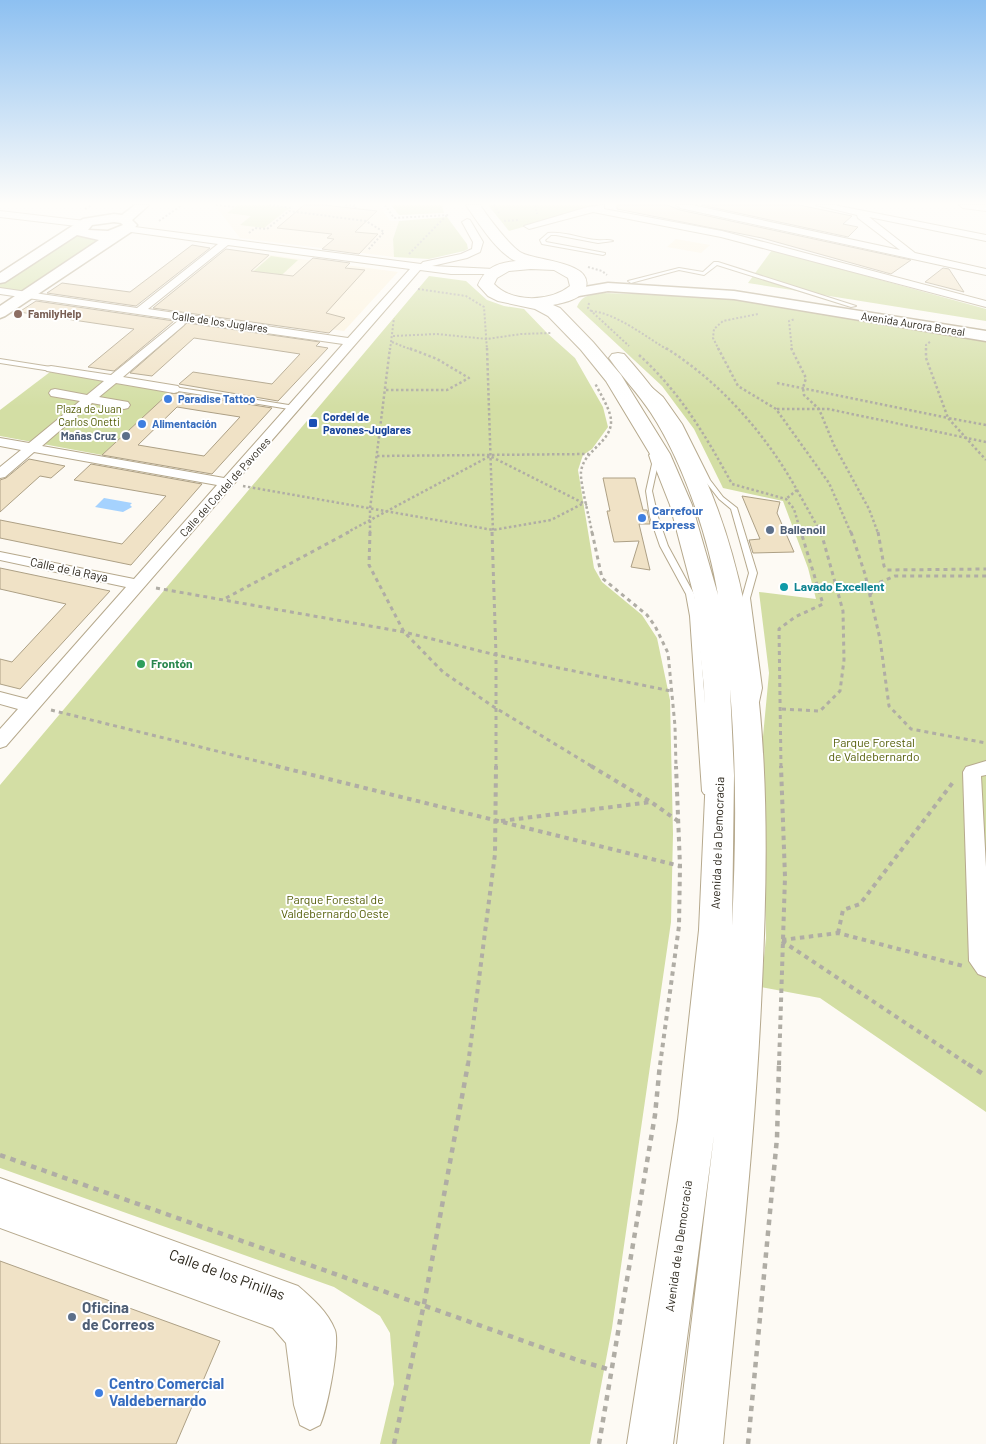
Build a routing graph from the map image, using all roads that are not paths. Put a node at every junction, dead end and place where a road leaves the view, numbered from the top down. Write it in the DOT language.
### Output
graph roads {
  1 [pos="58,272"];
  2 [pos="188,272"];
  3 [pos="412,272"];
  4 [pos="466,272"];
  5 [pos="466,272"];
  6 [pos="495,272"];
  7 [pos="499,272"];
  8 [pos="564,272"];
  9 [pos="665,272"];
  10 [pos="746,272"];
  11 [pos="871,272"];
  12 [pos="493,275"];
  13 [pos="631,281"];
  14 [pos="0,291"];
  15 [pos="27,294"];
  16 [pos="577,294"];
  17 [pos="526,302"];
  18 [pos="986,304"];
  19 [pos="853,306"];
  20 [pos="139,311"];
  21 [pos="0,313"];
  22 [pos="180,323"];
  23 [pos="986,328"];
  24 [pos="986,336"];
  25 [pos="352,342"];
  26 [pos="0,361"];
  27 [pos="51,369"];
  28 [pos="612,376"];
  29 [pos="113,379"];
  30 [pos="174,389"];
  31 [pos="55,393"];
  32 [pos="88,399"];
  33 [pos="124,405"];
  34 [pos="294,408"];
  35 [pos="0,442"];
  36 [pos="30,448"];
  37 [pos="0,474"];
  38 [pos="228,483"];
  39 [pos="0,556"];
  40 [pos="138,585"];
  41 [pos="0,698"];
  42 [pos="31,706"];
  43 [pos="0,741"];
  44 [pos="981,761"];
  45 [pos="709,803"];
  46 [pos="710,813"];
  47 [pos="717,872"];
  48 [pos="980,964"];
  49 [pos="0,1191"];
  50 [pos="0,1215"];
  51 [pos="650,1444"];
  52 [pos="700,1444"];
  1 -- 15 [label="main road"];
  2 -- 20 [label="street"];
  3 -- 25 [label="street, Calle del Cordel de Pavones"];
  4 -- 12 [label="street"];
  5 -- 12 [label="street"];
  6 -- 12 [label="main road"];
  7 -- 12 [label="main road"];
  8 -- 16 [label="main road"];
  9 -- 13 [label="lane"];
  10 -- 19 [label="lane"];
  11 -- 18 [label="street"];
  12 -- 17 [label="main road"];
  13 -- 16 [label="main road, Avenida Aurora Boreal"];
  13 -- 19 [label="main road, Avenida Aurora Boreal"];
  14 -- 15 [label="street, Calle de los Juglares"];
  15 -- 20 [label="street, Calle de los Juglares"];
  15 -- 21 [label="main road"];
  16 -- 17 [label="main road"];
  16 -- 24 [label="main road, Avenida Aurora Boreal"];
  16 -- 28 [label="main road, Avenida de la Democracia"];
  17 -- 28 [label="main road, Avenida de la Democracia"];
  19 -- 23 [label="main road, Avenida Aurora Boreal"];
  20 -- 25 [label="street, Calle de los Juglares"];
  22 -- 29 [label="street"];
  25 -- 34 [label="street, Calle del Cordel de Pavones"];
  26 -- 27 [label="lane"];
  27 -- 29 [label="street"];
  28 -- 45 [label="lane"];
  28 -- 47 [label="main road, Avenida de la Democracia"];
  28 -- 52 [label="main road, Avenida de la Democracia"];
  29 -- 30 [label="street"];
  29 -- 32 [label="street"];
  30 -- 34 [label="lane"];
  31 -- 32 [label="street"];
  32 -- 33 [label="street"];
  32 -- 36 [label="street"];
  34 -- 38 [label="street, Calle del Cordel de Pavones"];
  35 -- 36 [label="street"];
  36 -- 37 [label="street"];
  36 -- 38 [label="street"];
  38 -- 40 [label="street, Calle del Cordel de Pavones"];
  39 -- 40 [label="street, Calle de la Raya"];
  40 -- 42 [label="street, Calle del Cordel de Pavones"];
  41 -- 42 [label="street"];
  42 -- 43 [label="street, Calle del Cordel de Pavones"];
  44 -- 48 [label="street"];
  46 -- 47 [label="lane"];
  47 -- 51 [label="main road, Avenida de la Democracia"];
  49 -- 50 [label="street, Calle de los Pinillas"];
}
